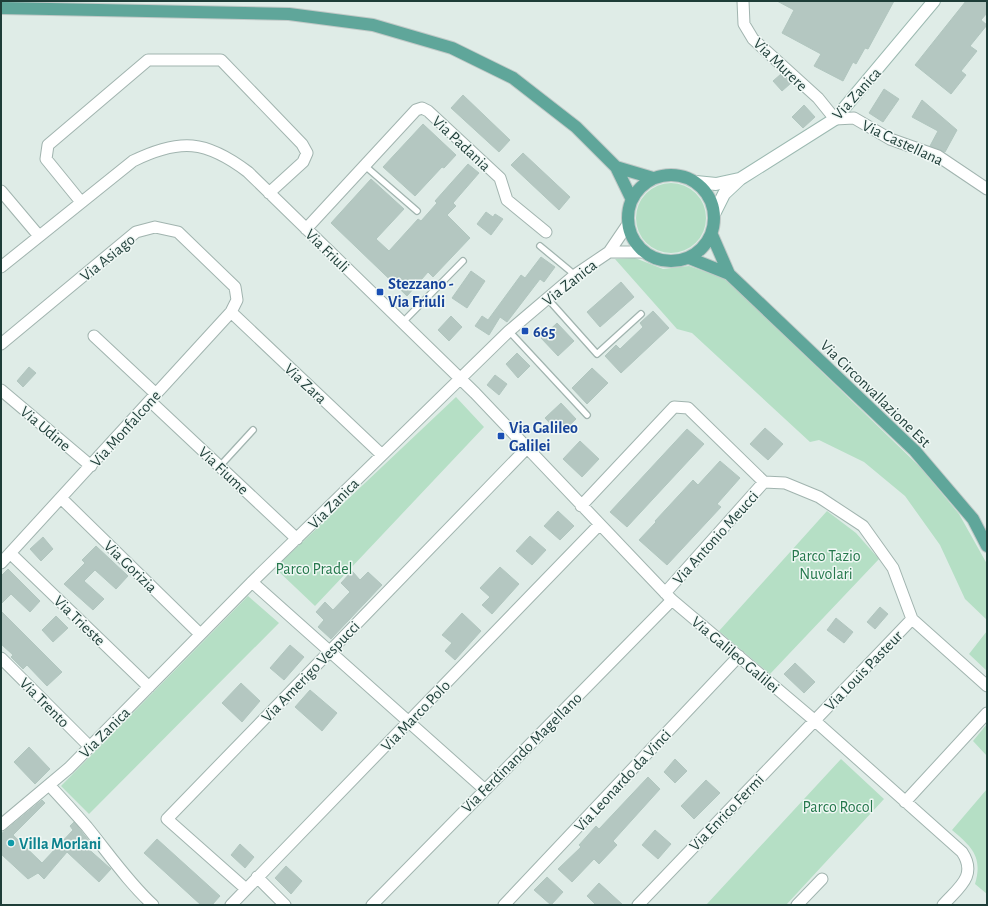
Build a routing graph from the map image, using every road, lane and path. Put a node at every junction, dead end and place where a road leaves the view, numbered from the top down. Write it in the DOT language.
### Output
graph roads {
  1 [pos="743,1"];
  2 [pos="934,1"];
  3 [pos="1,8"];
  4 [pos="835,119"];
  5 [pos="364,165"];
  6 [pos="616,167"];
  7 [pos="653,178"];
  8 [pos="740,179"];
  9 [pos="696,182"];
  10 [pos="987,189"];
  11 [pos="1,191"];
  12 [pos="269,193"];
  13 [pos="632,200"];
  14 [pos="81,202"];
  15 [pos="417,211"];
  16 [pos="715,212"];
  17 [pos="628,224"];
  18 [pos="306,229"];
  19 [pos="546,232"];
  20 [pos="712,235"];
  21 [pos="39,236"];
  22 [pos="540,246"];
  23 [pos="609,252"];
  24 [pos="644,252"];
  25 [pos="689,258"];
  26 [pos="463,261"];
  27 [pos="1,266"];
  28 [pos="729,274"];
  29 [pos="575,275"];
  30 [pos="235,287"];
  31 [pos="547,298"];
  32 [pos="231,312"];
  33 [pos="641,314"];
  34 [pos="402,323"];
  35 [pos="509,331"];
  36 [pos="94,336"];
  37 [pos="1,344"];
  38 [pos="461,379"];
  39 [pos="1,390"];
  40 [pos="153,398"];
  41 [pos="587,416"];
  42 [pos="253,430"];
  43 [pos="527,448"];
  44 [pos="381,454"];
  45 [pos="91,466"];
  46 [pos="220,466"];
  47 [pos="764,482"];
  48 [pos="61,498"];
  49 [pos="581,506"];
  50 [pos="599,525"];
  51 [pos="297,539"];
  52 [pos="987,546"];
  53 [pos="10,553"];
  54 [pos="1,563"];
  55 [pos="252,582"];
  56 [pos="668,596"];
  57 [pos="912,620"];
  58 [pos="200,634"];
  59 [pos="329,651"];
  60 [pos="739,656"];
  61 [pos="1,658"];
  62 [pos="987,686"];
  63 [pos="149,687"];
  64 [pos="987,713"];
  65 [pos="814,720"];
  66 [pos="408,721"];
  67 [pos="90,747"];
  68 [pos="50,786"];
  69 [pos="484,790"];
  70 [pos="905,802"];
  71 [pos="1,825"];
  72 [pos="257,877"];
  73 [pos="822,879"];
  74 [pos="246,889"];
  75 [pos="154,905"];
  76 [pos="231,905"];
  77 [pos="285,905"];
  78 [pos="372,905"];
  79 [pos="504,905"];
  80 [pos="638,905"];
  81 [pos="797,905"];
  82 [pos="943,905"];
  1 -- 4 [label="street, Via Murere"];
  2 -- 4 [label="street, Via Zanica"];
  3 -- 6 [label="main road"];
  4 -- 8 [label="street, Via Zanica"];
  4 -- 10 [label="street, Via Castellana"];
  5 -- 15 [label="lane"];
  5 -- 18 [label="street, Via Padania"];
  5 -- 19 [label="street, Via Padania"];
  6 -- 7 [label="main road"];
  6 -- 13 [label="main road"];
  7 -- 9 [label="main road"];
  7 -- 13 [label="main road"];
  8 -- 9 [label="street, Via Zanica"];
  8 -- 16 [label="street, Via Zanica"];
  9 -- 16 [label="main road"];
  11 -- 21 [label="street"];
  12 -- 14 [label="street, Via Friuli"];
  12 -- 14 [label="street"];
  12 -- 18 [label="street, Via Friuli"];
  13 -- 17 [label="main road"];
  14 -- 21 [label="street"];
  16 -- 20 [label="main road"];
  17 -- 23 [label="street, Via Zanica"];
  17 -- 24 [label="main road"];
  18 -- 34 [label="street, Via Friuli"];
  20 -- 25 [label="main road"];
  20 -- 28 [label="main road, Via Circonvallazione Est"];
  21 -- 27 [label="street"];
  22 -- 29 [label="lane"];
  23 -- 24 [label="street, Via Zanica"];
  23 -- 29 [label="street, Via Zanica"];
  24 -- 25 [label="main road"];
  25 -- 28 [label="main road, Via Circonvallazione Est"];
  26 -- 34 [label="lane"];
  28 -- 52 [label="main road, Via Circonvallazione Est"];
  29 -- 31 [label="street, Via Zanica"];
  30 -- 32 [label="street, Via Monfalcone"];
  30 -- 37 [label="street, Via Asiago"];
  31 -- 33 [label="lane"];
  31 -- 35 [label="street, Via Zanica"];
  32 -- 40 [label="street, Via Monfalcone"];
  32 -- 44 [label="street, Via Zara"];
  34 -- 38 [label="street, Via Friuli"];
  35 -- 38 [label="street, Via Zanica"];
  35 -- 41 [label="lane"];
  36 -- 40 [label="street, Via Fiume"];
  38 -- 43 [label="street, Via Galileo Galilei"];
  38 -- 44 [label="street, Via Zanica"];
  39 -- 45 [label="street, Via Udine"];
  40 -- 45 [label="street, Via Monfalcone"];
  40 -- 46 [label="street, Via Fiume"];
  42 -- 46 [label="lane"];
  43 -- 49 [label="street, Via Galileo Galilei"];
  43 -- 59 [label="street, Via Amerigo Vespucci"];
  44 -- 51 [label="street, Via Zanica"];
  45 -- 48 [label="street, Via Monfalcone"];
  46 -- 51 [label="street, Via Fiume"];
  47 -- 49 [label="street"];
  47 -- 56 [label="street, Via Antonio Meucci"];
  47 -- 57 [label="street"];
  48 -- 53 [label="street, Via Monfalcone"];
  48 -- 58 [label="street, Via Gorizia"];
  49 -- 50 [label="street, Via Galileo Galilei"];
  50 -- 56 [label="street, Via Galileo Galilei"];
  50 -- 66 [label="street, Via Marco Polo"];
  51 -- 55 [label="street, Via Zanica"];
  53 -- 54 [label="street, Via Monfalcone"];
  53 -- 63 [label="street, Via Trieste"];
  55 -- 58 [label="street, Via Zanica"];
  55 -- 59 [label="street"];
  56 -- 60 [label="street, Via Galileo Galilei"];
  56 -- 69 [label="street, Via Ferdinando Magellano"];
  57 -- 62 [label="street"];
  57 -- 65 [label="street, Via Louis Pasteur"];
  58 -- 63 [label="street, Via Zanica"];
  59 -- 66 [label="street"];
  59 -- 74 [label="street, Via Amerigo Vespucci"];
  60 -- 65 [label="street, Via Galileo Galilei"];
  60 -- 79 [label="street, Via Leonardo da Vinci"];
  61 -- 67 [label="street, Via Trento"];
  63 -- 67 [label="street, Via Zanica"];
  64 -- 70 [label="street"];
  65 -- 70 [label="street, Via Galileo Galilei"];
  65 -- 80 [label="street, Via Enrico Fermi"];
  66 -- 69 [label="street"];
  66 -- 72 [label="street, Via Marco Polo"];
  67 -- 68 [label="street, Via Zanica"];
  68 -- 71 [label="street, Via Zanica"];
  68 -- 75 [label="street"];
  69 -- 78 [label="street, Via Ferdinando Magellano"];
  70 -- 82 [label="street, Via Galileo Galilei"];
  72 -- 74 [label="street, Via Marco Polo"];
  72 -- 77 [label="street"];
  73 -- 81 [label="street"];
  74 -- 76 [label="street, Via Marco Polo"];
}
